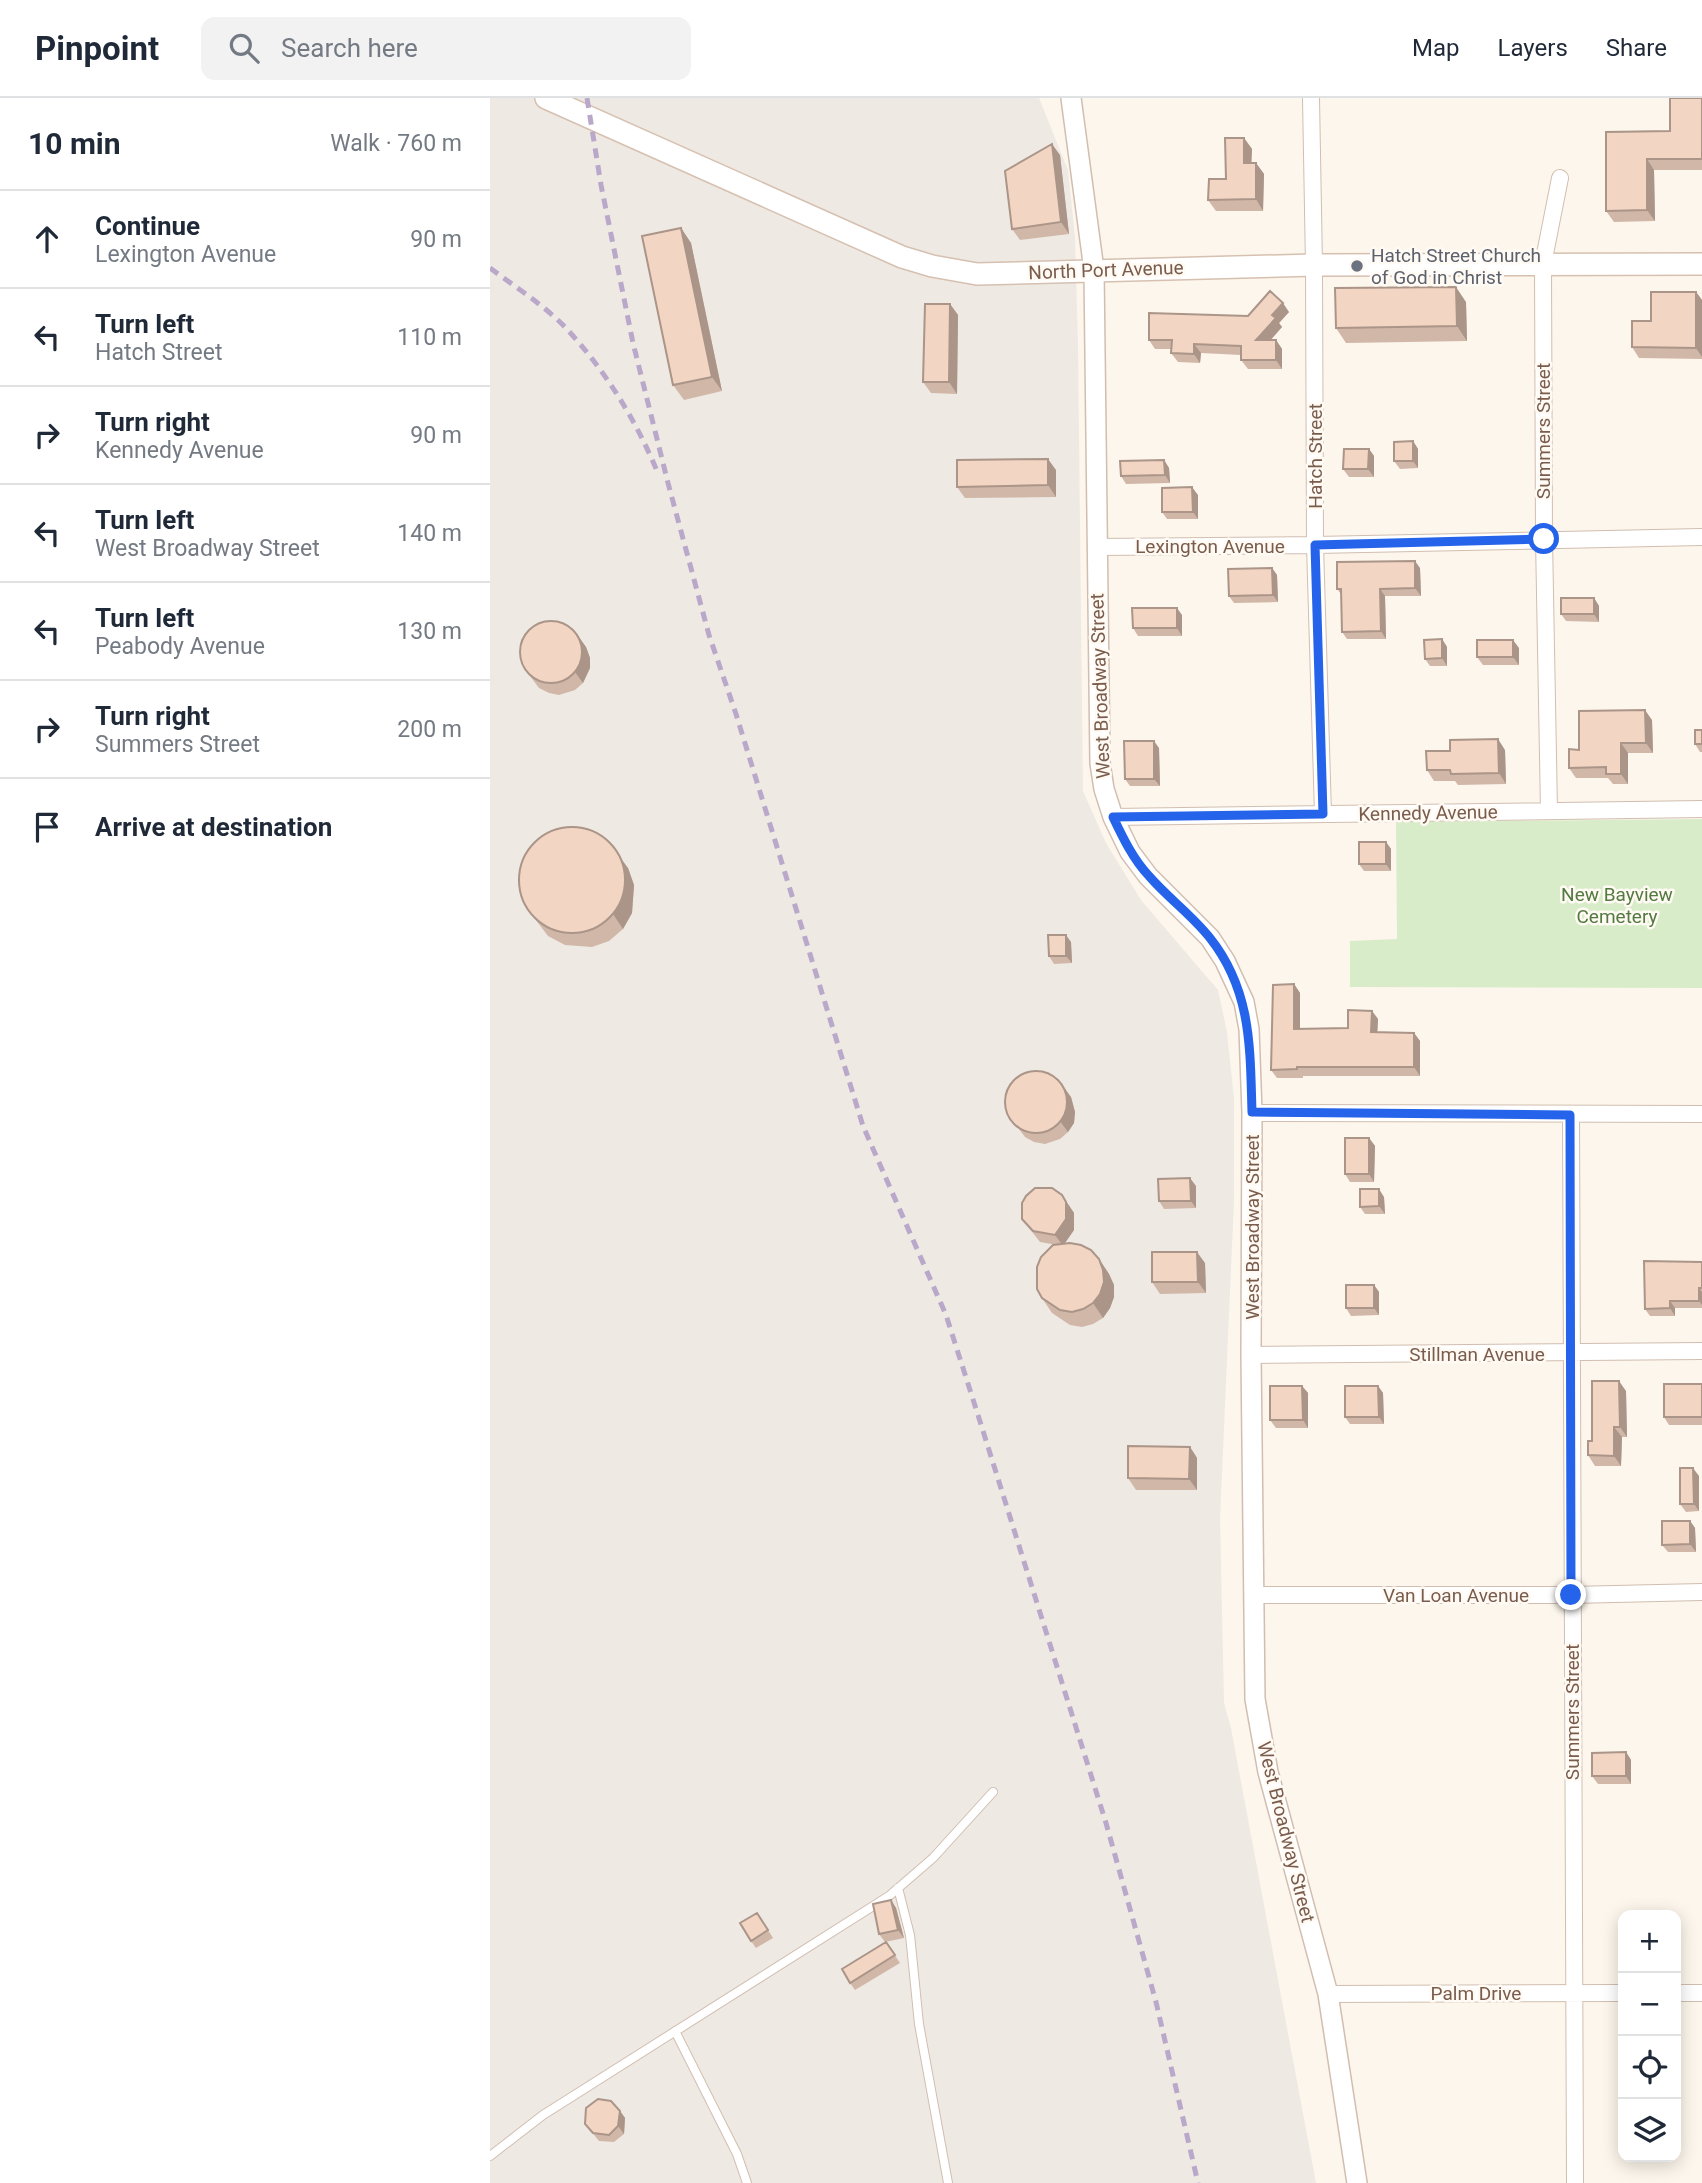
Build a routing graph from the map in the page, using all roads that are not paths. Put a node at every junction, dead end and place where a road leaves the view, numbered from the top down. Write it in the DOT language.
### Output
graph roads {
  1 [pos="546,98"];
  2 [pos="1071,98"];
  3 [pos="1311,98"];
  4 [pos="1560,178"];
  5 [pos="1543,264"];
  6 [pos="1702,264"];
  7 [pos="1314,265"];
  8 [pos="1094,270"];
  9 [pos="1702,537"];
  10 [pos="1544,539"];
  11 [pos="1315,545"];
  12 [pos="1096,547"];
  13 [pos="1702,808"];
  14 [pos="1549,811"];
  15 [pos="1323,814"];
  16 [pos="1113,817"];
  17 [pos="1252,1112"];
  18 [pos="1702,1114"];
  19 [pos="1570,1115"];
  20 [pos="1702,1351"];
  21 [pos="1571,1354"];
  22 [pos="1251,1355"];
  23 [pos="1702,1592"];
  24 [pos="1253,1595"];
  25 [pos="1571,1595"];
  26 [pos="993,1792"];
  27 [pos="898,1888"];
  28 [pos="1574,1993"];
  29 [pos="1618,1993"];
  30 [pos="1681,1993"];
  31 [pos="1702,1993"];
  32 [pos="1328,1994"];
  33 [pos="675,2031"];
  34 [pos="490,2156"];
  35 [pos="747,2183"];
  36 [pos="948,2183"];
  37 [pos="1357,2183"];
  38 [pos="1575,2183"];
  1 -- 8 [label="main road, North Port Avenue"];
  2 -- 8 [label="street, West Broadway Street"];
  3 -- 7 [label="street, Hatch Street"];
  4 -- 5 [label="street, Summers Street"];
  5 -- 6 [label="main road, North Port Avenue"];
  5 -- 7 [label="main road, North Port Avenue"];
  5 -- 10 [label="street, Summers Street"];
  7 -- 8 [label="main road, North Port Avenue"];
  7 -- 11 [label="street, Hatch Street"];
  8 -- 12 [label="street, West Broadway Street"];
  9 -- 10 [label="street, Lexington Avenue"];
  10 -- 11 [label="street, Lexington Avenue"];
  10 -- 14 [label="street, Summers Street"];
  11 -- 12 [label="street, Lexington Avenue"];
  11 -- 15 [label="street, Hatch Street"];
  12 -- 16 [label="street, West Broadway Street"];
  13 -- 14 [label="street, Kennedy Avenue"];
  14 -- 15 [label="street, Kennedy Avenue"];
  15 -- 16 [label="street, Kennedy Avenue"];
  16 -- 17 [label="street, West Broadway Street"];
  17 -- 19 [label="street"];
  17 -- 22 [label="street, West Broadway Street"];
  18 -- 19 [label="street"];
  19 -- 21 [label="street, Summers Street"];
  20 -- 21 [label="street, Stillman Avenue"];
  21 -- 22 [label="street, Stillman Avenue"];
  21 -- 25 [label="street, Summers Street"];
  22 -- 24 [label="street, West Broadway Street"];
  23 -- 25 [label="street, Van Loan Avenue"];
  24 -- 25 [label="street, Van Loan Avenue"];
  24 -- 32 [label="street, West Broadway Street"];
  25 -- 28 [label="street, Summers Street"];
  26 -- 27 [label="lane"];
  27 -- 33 [label="lane"];
  27 -- 36 [label="lane"];
  28 -- 29 [label="street, Palm Drive"];
  28 -- 32 [label="street, Palm Drive"];
  28 -- 38 [label="street, Summers Street"];
  30 -- 31 [label="street"];
  32 -- 37 [label="street, West Broadway Street"];
  33 -- 34 [label="lane"];
  33 -- 35 [label="lane"];
}
